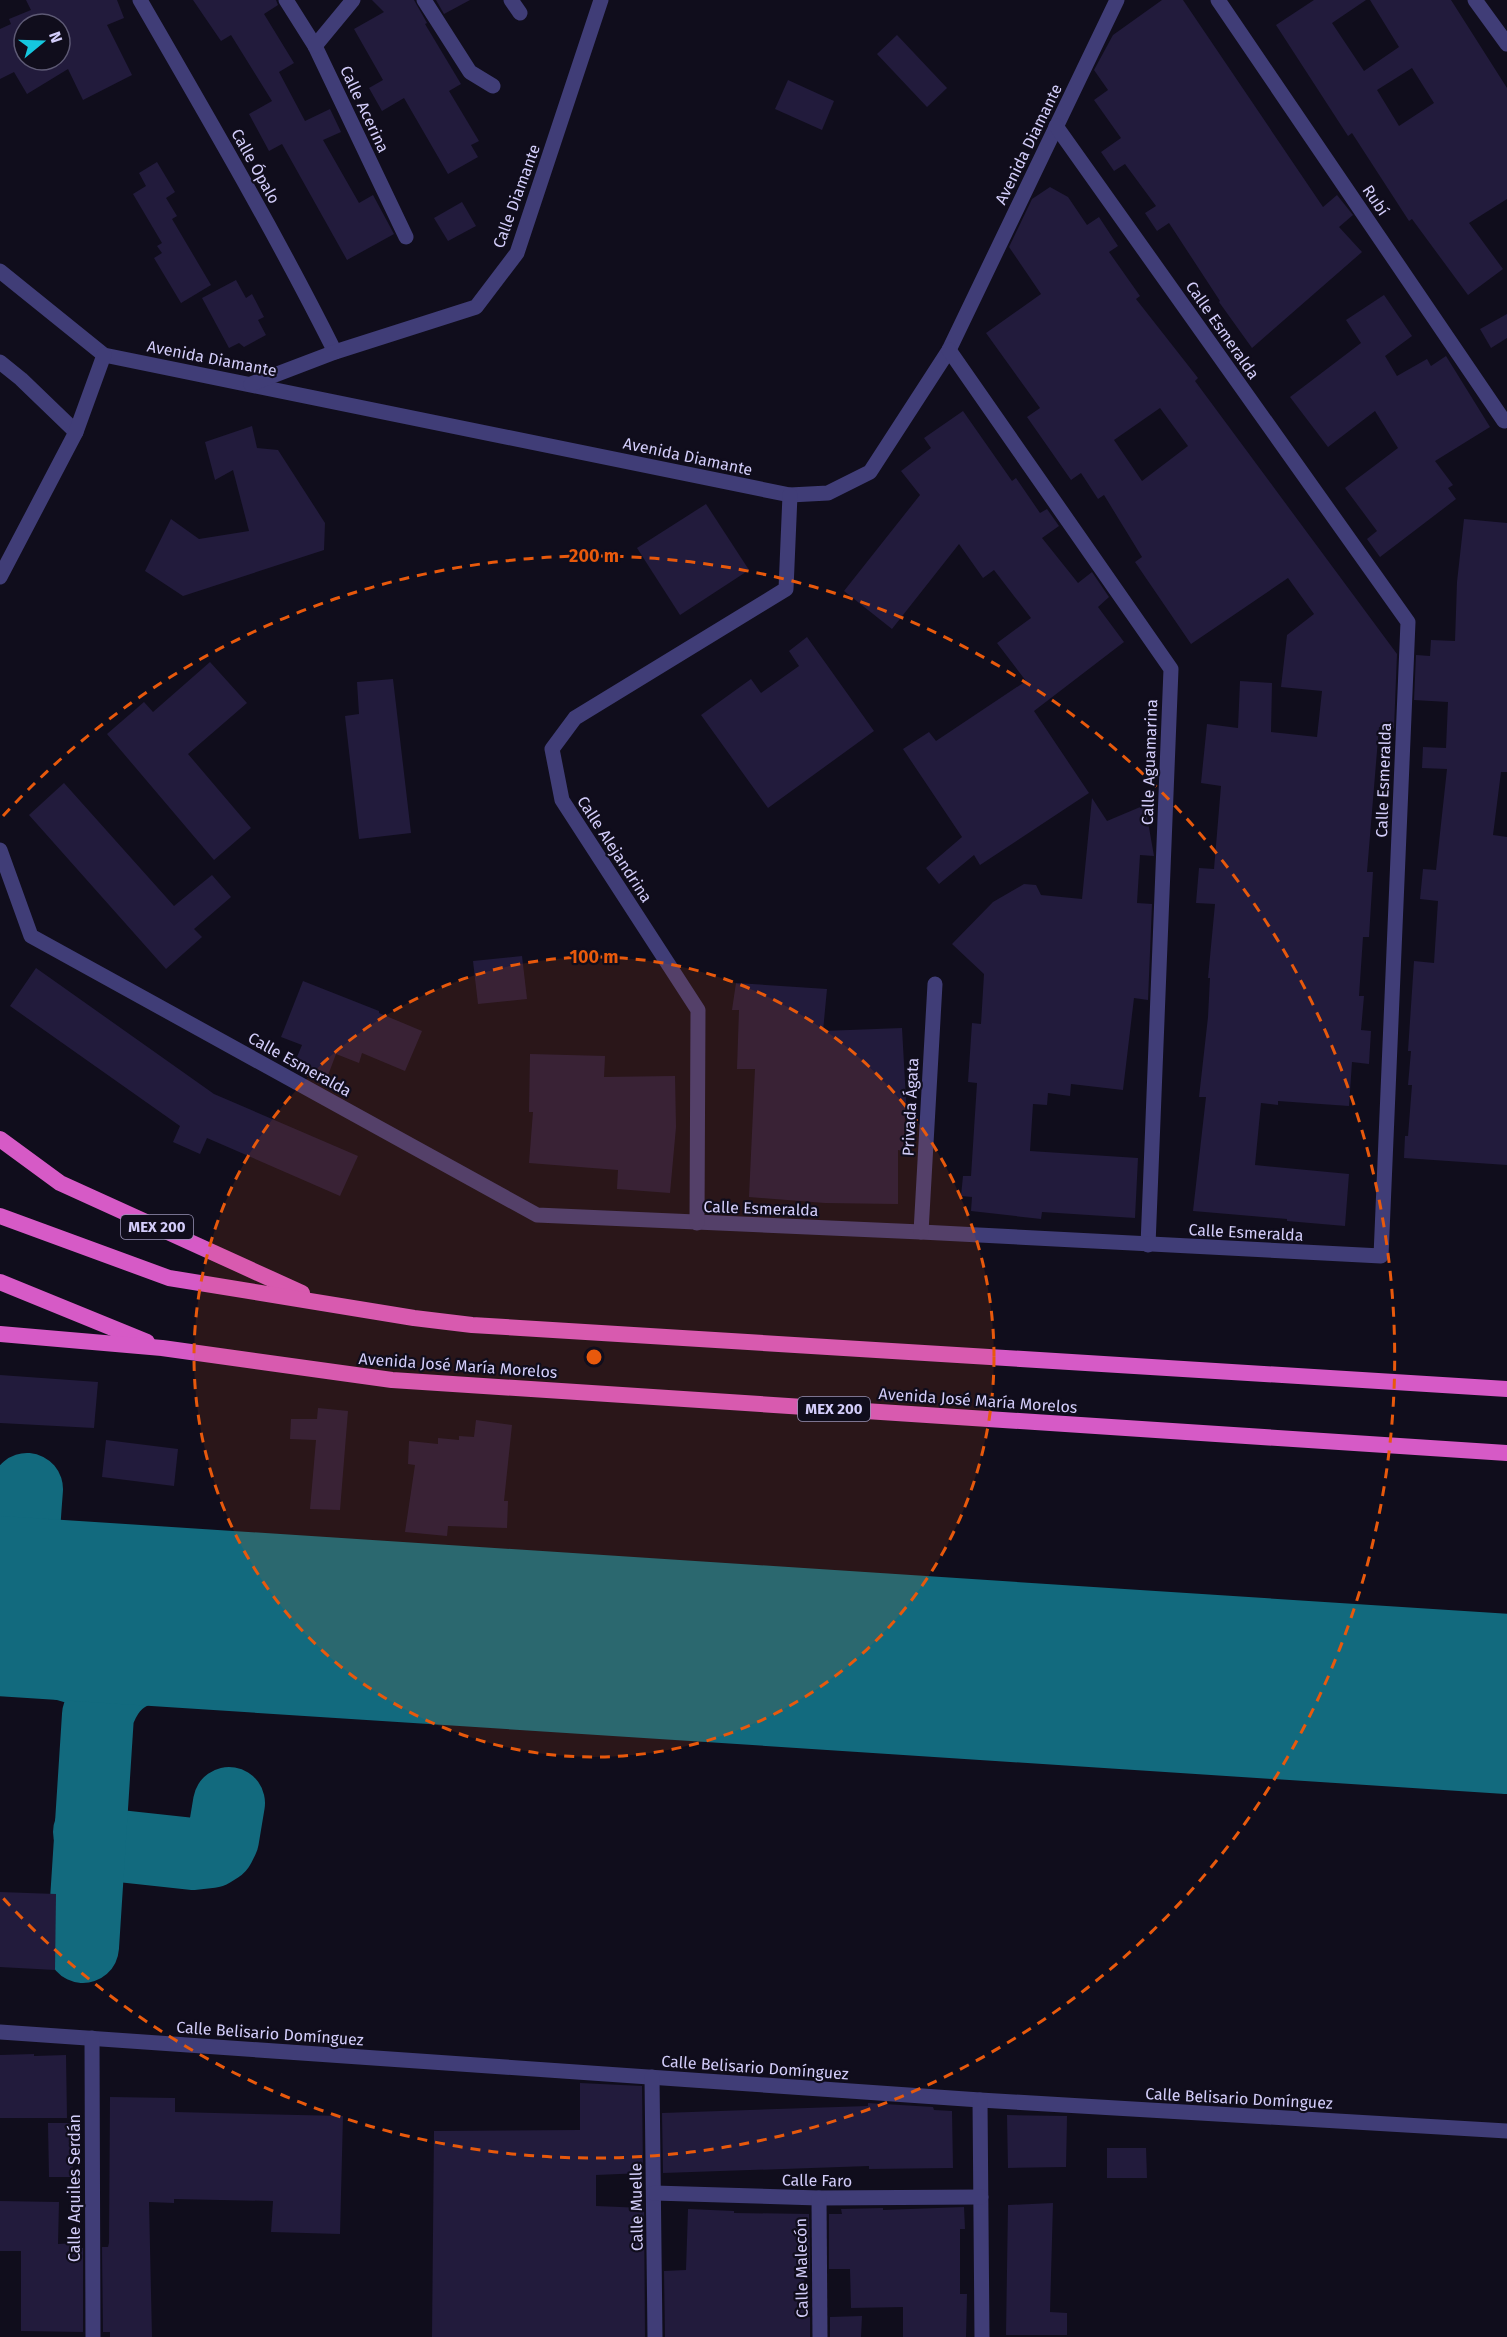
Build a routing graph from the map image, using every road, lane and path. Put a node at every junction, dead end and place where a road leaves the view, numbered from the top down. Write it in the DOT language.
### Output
graph roads {
  1 [pos="140,0"];
  2 [pos="286,0"];
  3 [pos="353,0"];
  4 [pos="424,0"];
  5 [pos="511,0"];
  6 [pos="601,0"];
  7 [pos="1117,0"];
  8 [pos="1218,0"];
  9 [pos="1475,0"];
  10 [pos="520,14"];
  11 [pos="1507,44"];
  12 [pos="315,46"];
  13 [pos="493,86"];
  14 [pos="1056,126"];
  15 [pos="406,237"];
  16 [pos="0,271"];
  17 [pos="949,350"];
  18 [pos="335,352"];
  19 [pos="104,356"];
  20 [pos="0,362"];
  21 [pos="251,384"];
  22 [pos="1504,421"];
  23 [pos="76,432"];
  24 [pos="790,495"];
  25 [pos="0,577"];
  26 [pos="0,850"];
  27 [pos="935,984"];
  28 [pos="0,1139"];
  29 [pos="0,1215"];
  30 [pos="697,1223"];
  31 [pos="921,1232"];
  32 [pos="1148,1245"];
  33 [pos="0,1282"];
  34 [pos="322,1302"];
  35 [pos="0,1334"];
  36 [pos="162,1348"];
  37 [pos="1507,1389"];
  38 [pos="1507,1453"];
  39 [pos="0,2032"];
  40 [pos="92,2038"];
  41 [pos="652,2078"];
  42 [pos="980,2100"];
  43 [pos="1507,2131"];
  44 [pos="654,2193"];
  45 [pos="981,2197"];
  46 [pos="819,2199"];
  47 [pos="93,2337"];
  48 [pos="655,2337"];
  49 [pos="820,2337"];
  50 [pos="982,2337"];
  1 -- 18 [label="street, Calle Ópalo"];
  2 -- 12 [label="street, Calle Acerina"];
  3 -- 12 [label="street"];
  4 -- 13 [label="street"];
  5 -- 10 [label="street"];
  6 -- 18 [label="street, Calle Diamante"];
  7 -- 14 [label="street, Avenida Diamante"];
  8 -- 22 [label="street, Rubí"];
  9 -- 11 [label="street"];
  12 -- 15 [label="street, Calle Acerina"];
  14 -- 17 [label="street, Avenida Diamante"];
  14 -- 32 [label="street, Calle Esmeralda"];
  16 -- 19 [label="street, Avenida Diamante"];
  17 -- 24 [label="street, Avenida Diamante"];
  17 -- 32 [label="street, Calle Aguamarina"];
  18 -- 21 [label="street, Calle Diamante"];
  19 -- 21 [label="street, Avenida Diamante"];
  19 -- 23 [label="street"];
  20 -- 23 [label="street"];
  21 -- 24 [label="street, Avenida Diamante"];
  23 -- 25 [label="street"];
  24 -- 30 [label="street, Calle Alejandrina"];
  26 -- 30 [label="street, Calle Esmeralda"];
  27 -- 31 [label="street, Privada Ágata"];
  28 -- 34 [label="highway, MEX 200"];
  29 -- 34 [label="highway, MEX 200"];
  30 -- 31 [label="street, Calle Esmeralda"];
  31 -- 32 [label="street, Calle Esmeralda"];
  33 -- 36 [label="highway"];
  34 -- 37 [label="highway, MEX 200"];
  35 -- 36 [label="highway, MEX 200"];
  36 -- 38 [label="highway, Avenida José María Morelos / MEX 200"];
  39 -- 40 [label="street, Calle Belisario Domínguez"];
  40 -- 41 [label="street, Calle Belisario Domínguez"];
  40 -- 47 [label="street, Calle Aquiles Serdán"];
  41 -- 42 [label="street, Calle Belisario Domínguez"];
  41 -- 44 [label="street, Calle Muelle"];
  42 -- 43 [label="street, Calle Belisario Domínguez"];
  42 -- 45 [label="street"];
  44 -- 46 [label="street, Calle Faro"];
  44 -- 48 [label="street, Calle Muelle"];
  45 -- 46 [label="street, Calle Faro"];
  45 -- 50 [label="street"];
  46 -- 49 [label="street, Calle Malecón"];
}
